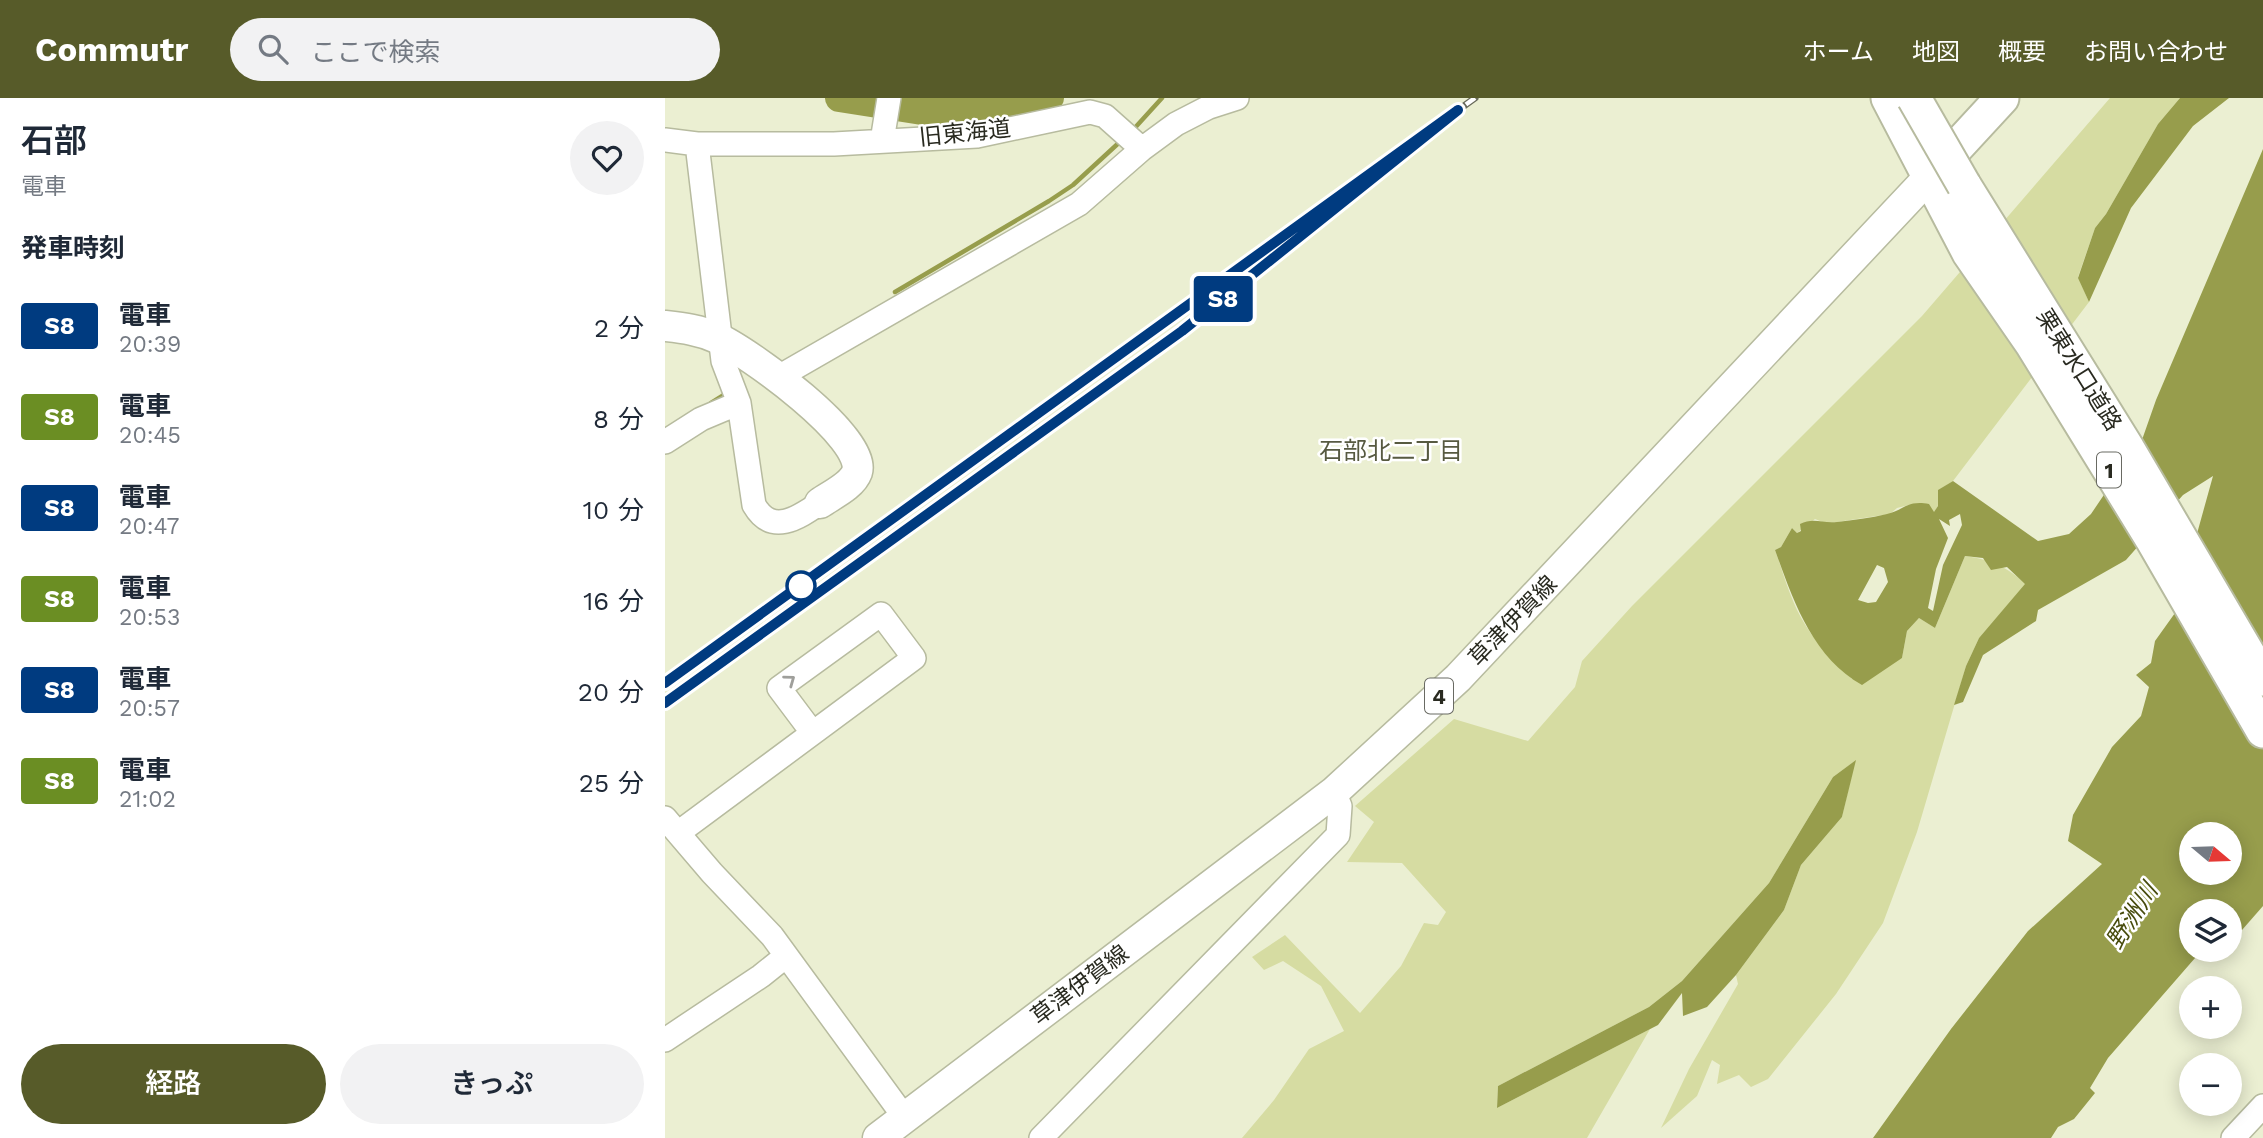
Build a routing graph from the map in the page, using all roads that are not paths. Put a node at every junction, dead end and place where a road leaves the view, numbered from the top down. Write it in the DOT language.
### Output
graph roads {
  1 [pos="889,98"];
  2 [pos="1237,98"];
  3 [pos="1888,98"];
  4 [pos="1914,98"];
  5 [pos="1924,98"];
  6 [pos="2002,98"];
  7 [pos="1103,105"];
  8 [pos="883,134"];
  9 [pos="665,140"];
  10 [pos="697,144"];
  11 [pos="1142,149"];
  12 [pos="1930,176"];
  13 [pos="665,326"];
  14 [pos="719,339"];
  15 [pos="769,371"];
  16 [pos="735,393"];
  17 [pos="665,442"];
  18 [pos="820,503"];
  19 [pos="2263,679"];
  20 [pos="2263,731"];
  21 [pos="812,732"];
  22 [pos="1334,793"];
  23 [pos="671,826"];
  24 [pos="786,956"];
  25 [pos="665,1040"];
  26 [pos="2263,1106"];
  27 [pos="905,1118"];
  28 [pos="878,1138"];
  29 [pos="1041,1138"];
  30 [pos="2233,1138"];
  1 -- 8 [label="street"];
  2 -- 11 [label="street"];
  3 -- 12 [label="highway, 1"];
  4 -- 19 [label="highway, 栗東水口道路 / 1, bridge"];
  5 -- 12 [label="highway, 1"];
  6 -- 12 [label="highway"];
  7 -- 8 [label="street, 旧東海道"];
  7 -- 11 [label="street, 旧東海道"];
  8 -- 10 [label="street, 旧東海道"];
  9 -- 10 [label="street, 旧東海道"];
  10 -- 14 [label="street"];
  11 -- 15 [label="street"];
  12 -- 20 [label="highway, 栗東水口道路 / 1"];
  12 -- 22 [label="main road, 草津伊賀線 / 4"];
  13 -- 14 [label="main road"];
  14 -- 15 [label="main road"];
  14 -- 16 [label="street"];
  15 -- 18 [label="main road"];
  16 -- 17 [label="street"];
  16 -- 18 [label="street"];
  21 -- 21 [label="street, one-way"];
  21 -- 23 [label="street"];
  22 -- 27 [label="main road, 草津伊賀線 / 4"];
  22 -- 29 [label="street"];
  23 -- 24 [label="street"];
  24 -- 25 [label="street"];
  24 -- 27 [label="street"];
  26 -- 30 [label="street"];
  27 -- 28 [label="main road, 草津伊賀線 / 4"];
}
